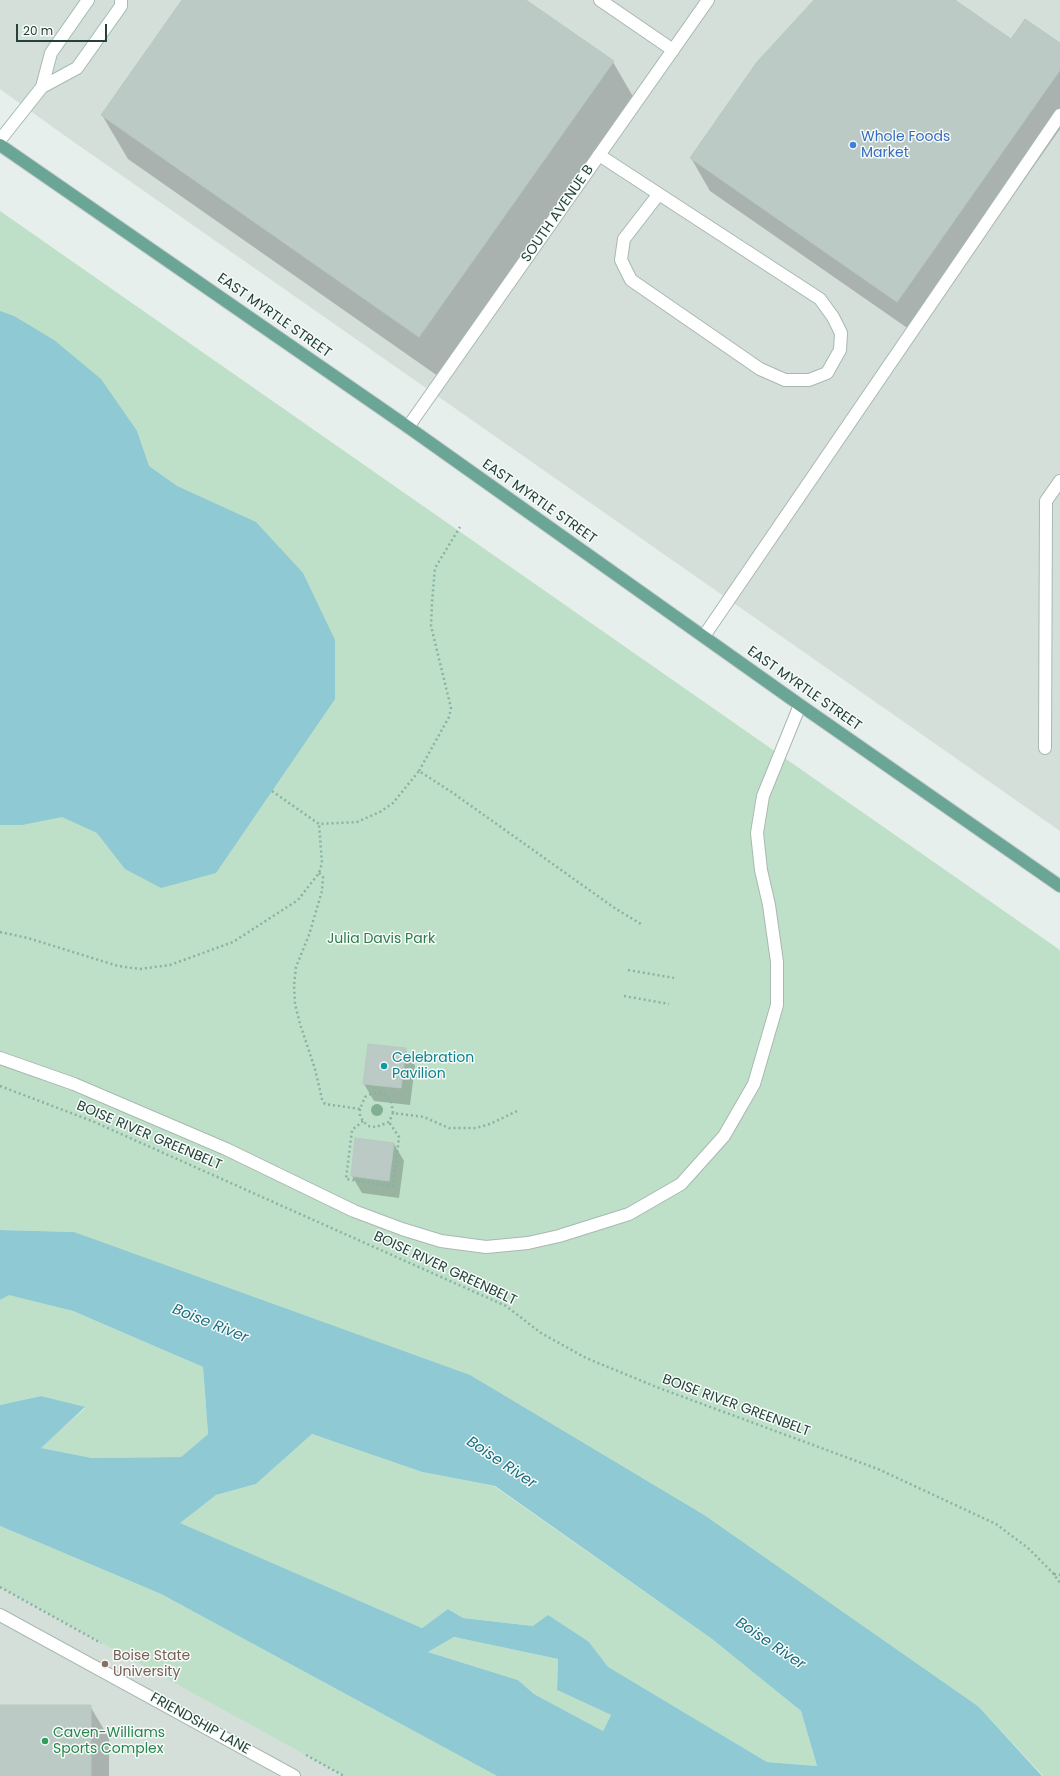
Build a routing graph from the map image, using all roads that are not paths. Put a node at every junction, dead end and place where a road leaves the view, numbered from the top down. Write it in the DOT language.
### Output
graph roads {
  1 [pos="88,0"];
  2 [pos="121,0"];
  3 [pos="708,0"];
  4 [pos="602,1"];
  5 [pos="673,50"];
  6 [pos="42,87"];
  7 [pos="1060,115"];
  8 [pos="0,140"];
  9 [pos="0,145"];
  10 [pos="599,155"];
  11 [pos="658,195"];
  12 [pos="408,427"];
  13 [pos="1060,481"];
  14 [pos="704,636"];
  15 [pos="800,705"];
  16 [pos="1045,748"];
  17 [pos="1060,886"];
  18 [pos="0,1058"];
  19 [pos="0,1615"];
  20 [pos="294,1776"];
  1 -- 6 [label="street"];
  2 -- 6 [label="street"];
  3 -- 5 [label="street, SOUTH AVENUE B"];
  4 -- 5 [label="street"];
  5 -- 10 [label="street, SOUTH AVENUE B"];
  6 -- 8 [label="street"];
  7 -- 14 [label="street"];
  9 -- 12 [label="main road, EAST MYRTLE STREET"];
  10 -- 11 [label="street"];
  10 -- 12 [label="street, SOUTH AVENUE B"];
  11 -- 11 [label="street"];
  12 -- 14 [label="main road, EAST MYRTLE STREET"];
  13 -- 16 [label="street"];
  14 -- 15 [label="main road, EAST MYRTLE STREET"];
  15 -- 17 [label="main road, EAST MYRTLE STREET"];
  15 -- 18 [label="street"];
  19 -- 20 [label="street, FRIENDSHIP LANE"];
}
